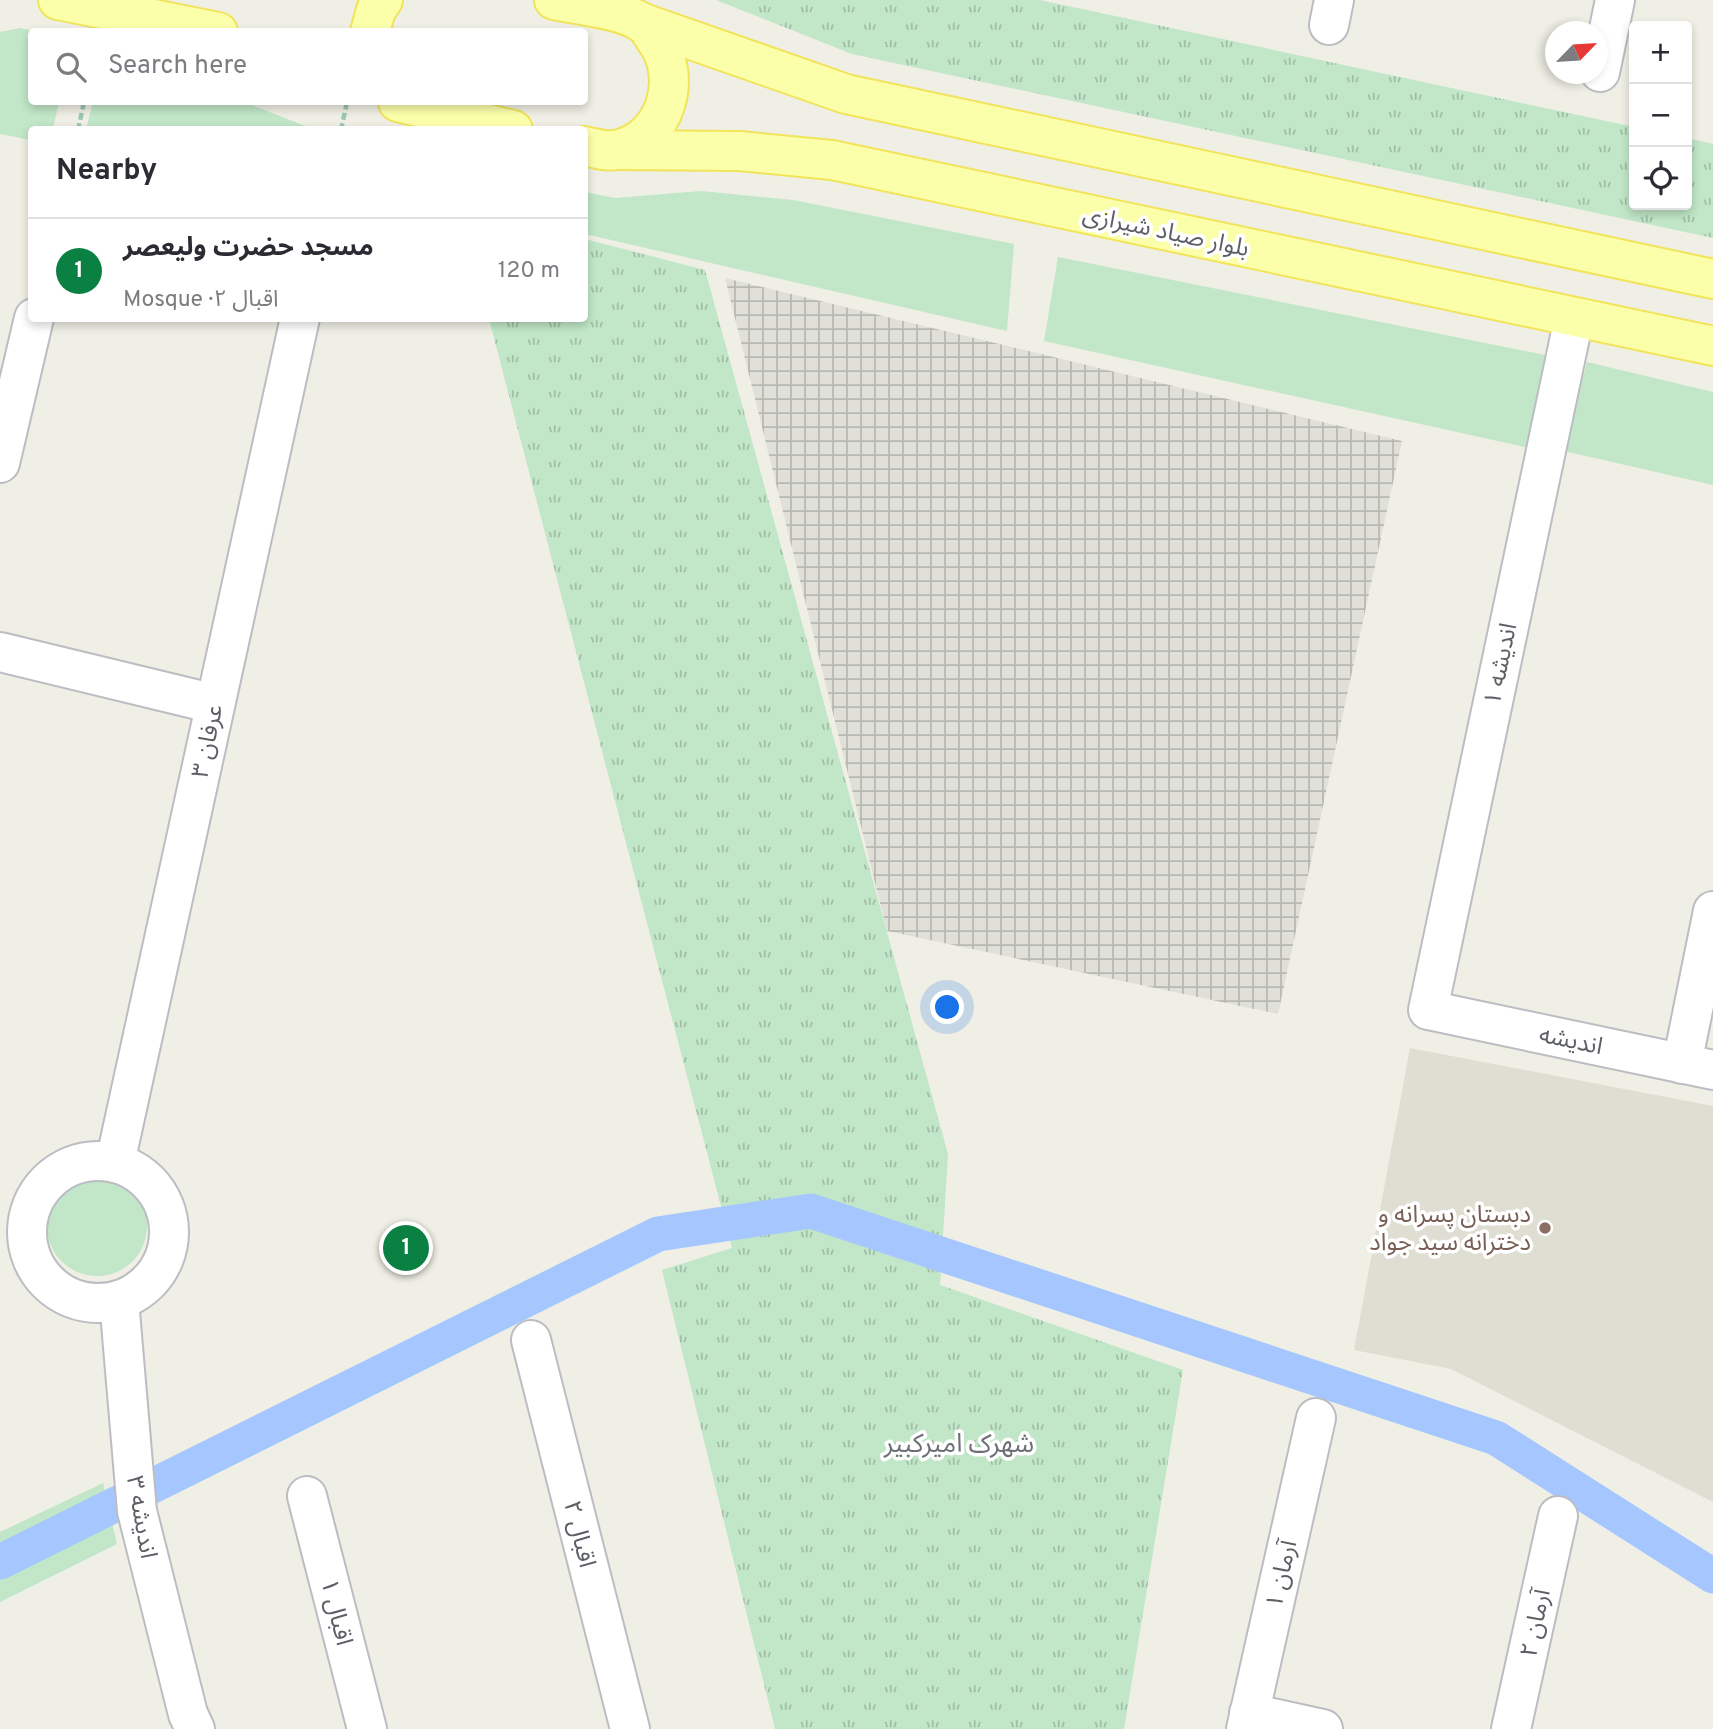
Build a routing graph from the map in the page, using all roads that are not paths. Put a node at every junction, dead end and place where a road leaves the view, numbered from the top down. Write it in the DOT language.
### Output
graph roads {
  1 [pos="58,0"];
  2 [pos="383,0"];
  3 [pos="554,0"];
  4 [pos="1615,0"];
  5 [pos="627,13"];
  6 [pos="198,28"];
  7 [pos="371,28"];
  8 [pos="1608,34"];
  9 [pos="410,105"];
  10 [pos="497,126"];
  11 [pos="600,148"];
  12 [pos="1713,279"];
  13 [pos="1574,318"];
  14 [pos="33,322"];
  15 [pos="299,322"];
  16 [pos="1713,346"];
  17 [pos="0,463"];
  18 [pos="0,652"];
  19 [pos="215,704"];
  20 [pos="1713,911"];
  21 [pos="1428,1010"];
  22 [pos="1697,1067"];
  23 [pos="115,1163"];
  24 [pos="15,1212"];
  25 [pos="119,1300"];
  26 [pos="531,1340"];
  27 [pos="1316,1418"];
  28 [pos="307,1496"];
  29 [pos="1558,1516"];
  30 [pos="1247,1721"];
  31 [pos="195,1729"];
  32 [pos="367,1729"];
  33 [pos="630,1729"];
  34 [pos="1323,1729"];
  35 [pos="1511,1729"];
  1 -- 6 [label="main road"];
  2 -- 7 [label="main road"];
  3 -- 5 [label="main road"];
  4 -- 8 [label="street"];
  5 -- 11 [label="main road"];
  5 -- 12 [label="main road"];
  9 -- 10 [label="main road"];
  11 -- 13 [label="main road, بلوار صیاد شیرازی"];
  13 -- 16 [label="main road, بلوار صیاد شیرازی"];
  13 -- 21 [label="street, اندیشه ۱"];
  14 -- 17 [label="street"];
  15 -- 19 [label="street, عرفان ۳"];
  18 -- 19 [label="street"];
  19 -- 23 [label="street, عرفان ۳"];
  20 -- 22 [label="street"];
  21 -- 22 [label="street, اندیشه"];
  23 -- 24 [label="street"];
  23 -- 25 [label="street"];
  24 -- 25 [label="street"];
  25 -- 31 [label="street, اندیشه ۳"];
  26 -- 33 [label="street, اقبال ۲"];
  27 -- 30 [label="street, آرمان ۱"];
  28 -- 32 [label="street, اقبال ۱"];
  29 -- 35 [label="street, آرمان ۲"];
  30 -- 34 [label="street"];
}
